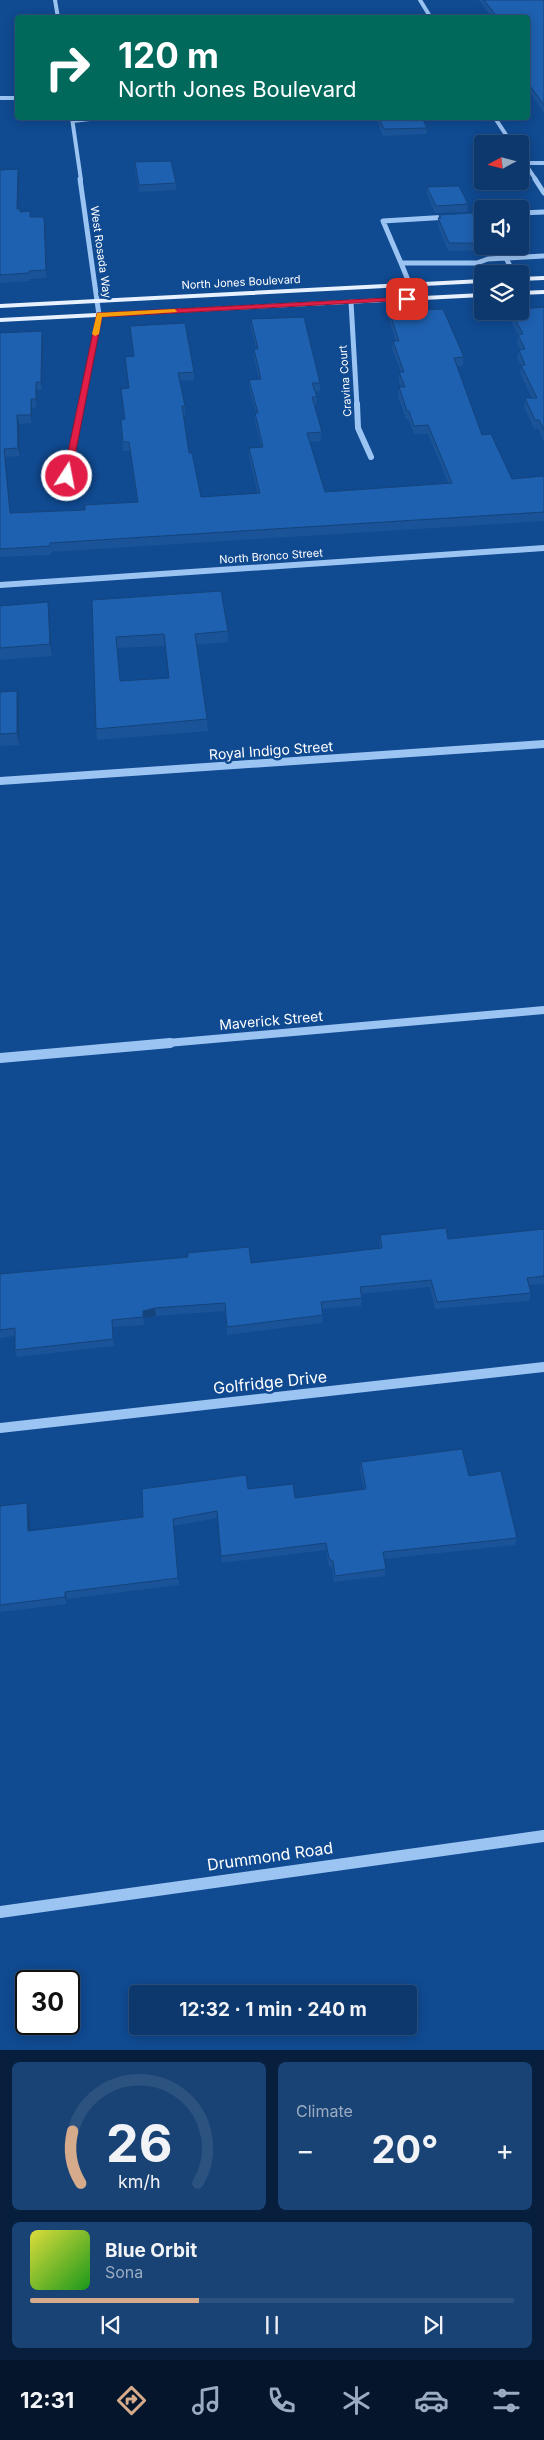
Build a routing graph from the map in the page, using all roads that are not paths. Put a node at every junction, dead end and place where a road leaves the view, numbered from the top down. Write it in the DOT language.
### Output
graph roads {
  1 [pos="55,0"];
  2 [pos="420,0"];
  3 [pos="58,15"];
  4 [pos="429,15"];
  5 [pos="0,98"];
  6 [pos="15,98"];
  7 [pos="72,120"];
  8 [pos="496,120"];
  9 [pos="506,135"];
  10 [pos="529,163"];
  11 [pos="544,163"];
  12 [pos="529,169"];
  13 [pos="536,180"];
  14 [pos="544,180"];
  15 [pos="544,193"];
  16 [pos="544,212"];
  17 [pos="529,213"];
  18 [pos="474,215"];
  19 [pos="543,256"];
  20 [pos="506,258"];
  21 [pos="402,263"];
  22 [pos="510,265"];
  23 [pos="544,278"];
  24 [pos="529,279"];
  25 [pos="474,281"];
  26 [pos="410,284"];
  27 [pos="544,292"];
  28 [pos="529,293"];
  29 [pos="474,295"];
  30 [pos="99,300"];
  31 [pos="350,302"];
  32 [pos="0,306"];
  33 [pos="99,315"];
  34 [pos="0,320"];
  35 [pos="371,457"];
  36 [pos="67,476"];
  37 [pos="544,548"];
  38 [pos="0,585"];
  39 [pos="544,744"];
  40 [pos="0,781"];
  41 [pos="544,1010"];
  42 [pos="0,1058"];
  43 [pos="544,1367"];
  44 [pos="0,1428"];
  45 [pos="544,1836"];
  46 [pos="0,1912"];
  1 -- 3 [label="street"];
  2 -- 4 [label="street"];
  5 -- 6 [label="street"];
  7 -- 30 [label="street, West Rosada Way"];
  8 -- 9 [label="street"];
  10 -- 11 [label="street"];
  12 -- 13 [label="street"];
  13 -- 14 [label="street"];
  13 -- 15 [label="street"];
  16 -- 17 [label="street"];
  18 -- 21 [label="street"];
  19 -- 20 [label="street"];
  20 -- 21 [label="street"];
  20 -- 22 [label="street"];
  21 -- 26 [label="street"];
  23 -- 24 [label="main road"];
  25 -- 26 [label="main road, North Jones Boulevard"];
  26 -- 30 [label="main road, North Jones Boulevard"];
  27 -- 28 [label="main road"];
  29 -- 31 [label="main road, North Jones Boulevard"];
  30 -- 32 [label="main road, North Jones Boulevard"];
  30 -- 33 [label="street, West Rosada Way"];
  31 -- 33 [label="main road, North Jones Boulevard"];
  31 -- 35 [label="street, Cravina Court"];
  33 -- 34 [label="main road, North Jones Boulevard"];
  33 -- 36 [label="street, West Rosada Way"];
  37 -- 38 [label="street, North Bronco Street"];
  39 -- 40 [label="street, Royal Indigo Street"];
  41 -- 42 [label="street, Maverick Street"];
  43 -- 44 [label="street, Golfridge Drive"];
  45 -- 46 [label="street, Drummond Road"];
}
